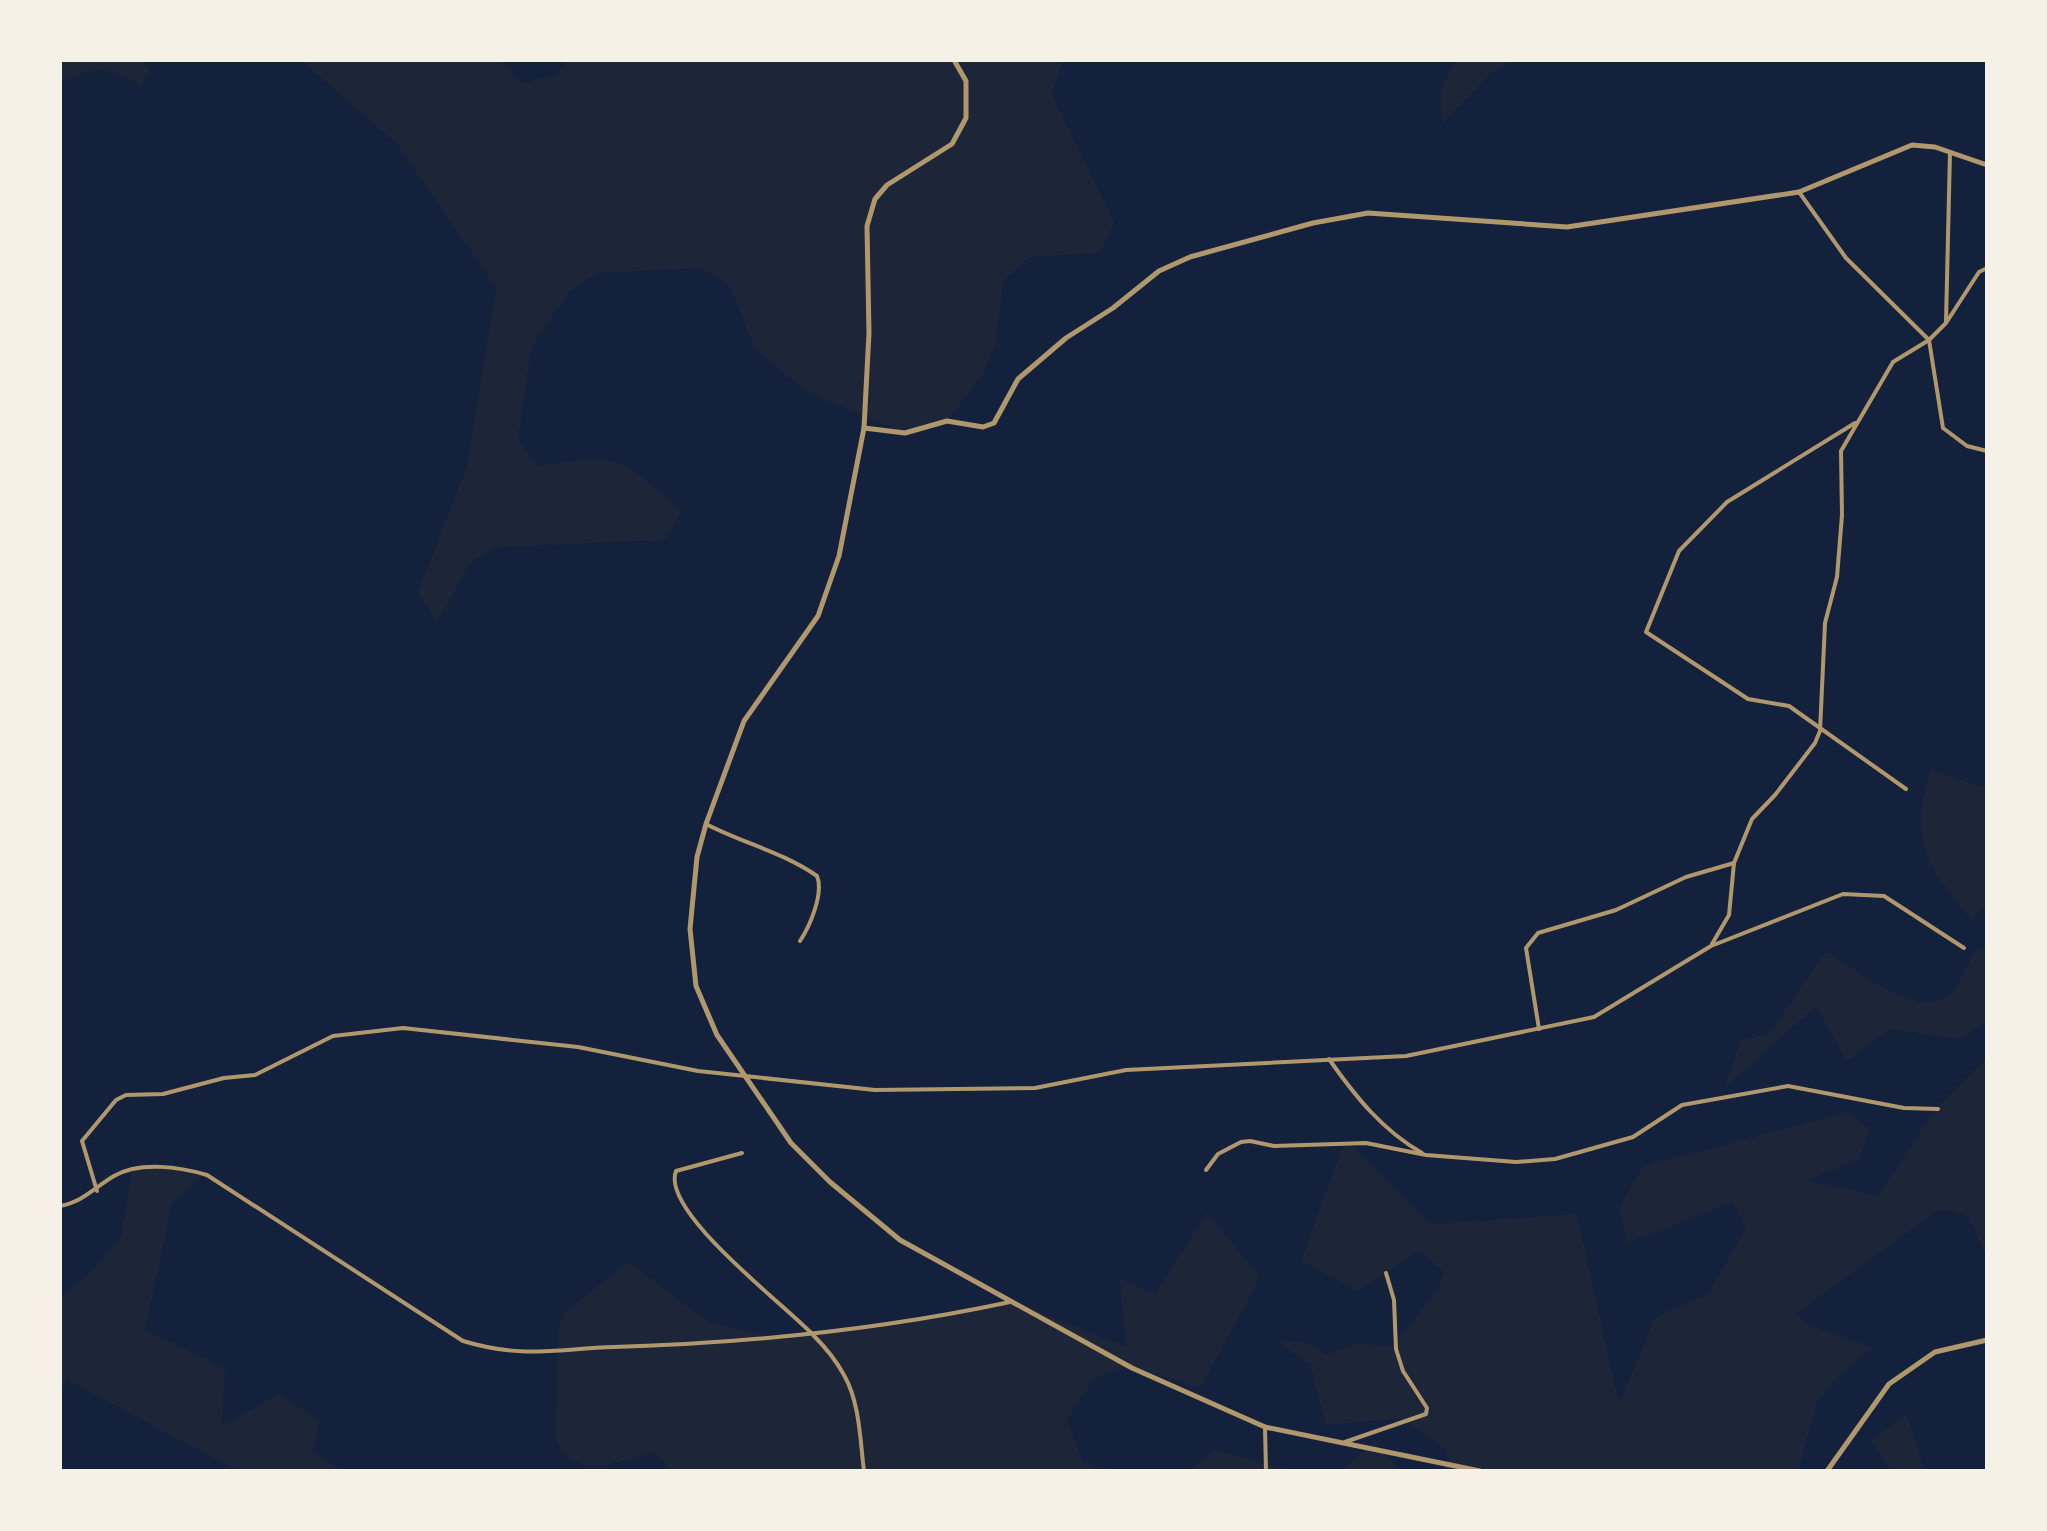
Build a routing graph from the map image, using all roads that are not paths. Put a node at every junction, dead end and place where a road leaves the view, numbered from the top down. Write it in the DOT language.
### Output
graph roads {
  1 [pos="954,60"];
  2 [pos="1950,152"];
  3 [pos="1987,165"];
  4 [pos="1799,192"];
  5 [pos="1987,268"];
  6 [pos="1946,323"];
  7 [pos="1929,340"];
  8 [pos="1858,421"];
  9 [pos="864,428"];
  10 [pos="1987,451"];
  11 [pos="1820,731"];
  12 [pos="1906,789"];
  13 [pos="706,824"];
  14 [pos="1734,863"];
  15 [pos="800,941"];
  16 [pos="1711,946"];
  17 [pos="1964,948"];
  18 [pos="1539,1029"];
  19 [pos="1329,1059"];
  20 [pos="744,1075"];
  21 [pos="1938,1109"];
  22 [pos="742,1153"];
  23 [pos="1426,1155"];
  24 [pos="1206,1170"];
  25 [pos="97,1191"];
  26 [pos="60,1206"];
  27 [pos="1386,1273"];
  28 [pos="1012,1301"];
  29 [pos="813,1335"];
  30 [pos="1987,1340"];
  31 [pos="1265,1427"];
  32 [pos="1342,1443"];
  33 [pos="864,1471"];
  34 [pos="1266,1471"];
  35 [pos="1480,1471"];
  36 [pos="1827,1471"];
  1 -- 9 [label="street"];
  2 -- 3 [label="street"];
  2 -- 4 [label="street"];
  2 -- 6 [label="street"];
  4 -- 7 [label="street"];
  4 -- 9 [label="street"];
  5 -- 6 [label="street"];
  6 -- 7 [label="street"];
  7 -- 8 [label="street"];
  7 -- 10 [label="street"];
  8 -- 11 [label="street"];
  8 -- 11 [label="street"];
  9 -- 13 [label="street"];
  11 -- 12 [label="street"];
  11 -- 14 [label="street"];
  13 -- 15 [label="street"];
  13 -- 20 [label="street"];
  14 -- 16 [label="street"];
  14 -- 18 [label="street"];
  16 -- 17 [label="street"];
  16 -- 18 [label="street"];
  18 -- 19 [label="street"];
  19 -- 20 [label="street"];
  19 -- 23 [label="street"];
  20 -- 25 [label="street"];
  20 -- 28 [label="street"];
  21 -- 23 [label="street"];
  22 -- 29 [label="street"];
  23 -- 24 [label="street"];
  25 -- 26 [label="street"];
  25 -- 29 [label="street"];
  27 -- 32 [label="street"];
  28 -- 29 [label="street"];
  28 -- 31 [label="street"];
  29 -- 33 [label="street"];
  30 -- 36 [label="street"];
  31 -- 32 [label="street"];
  31 -- 34 [label="street"];
  32 -- 35 [label="street"];
}
